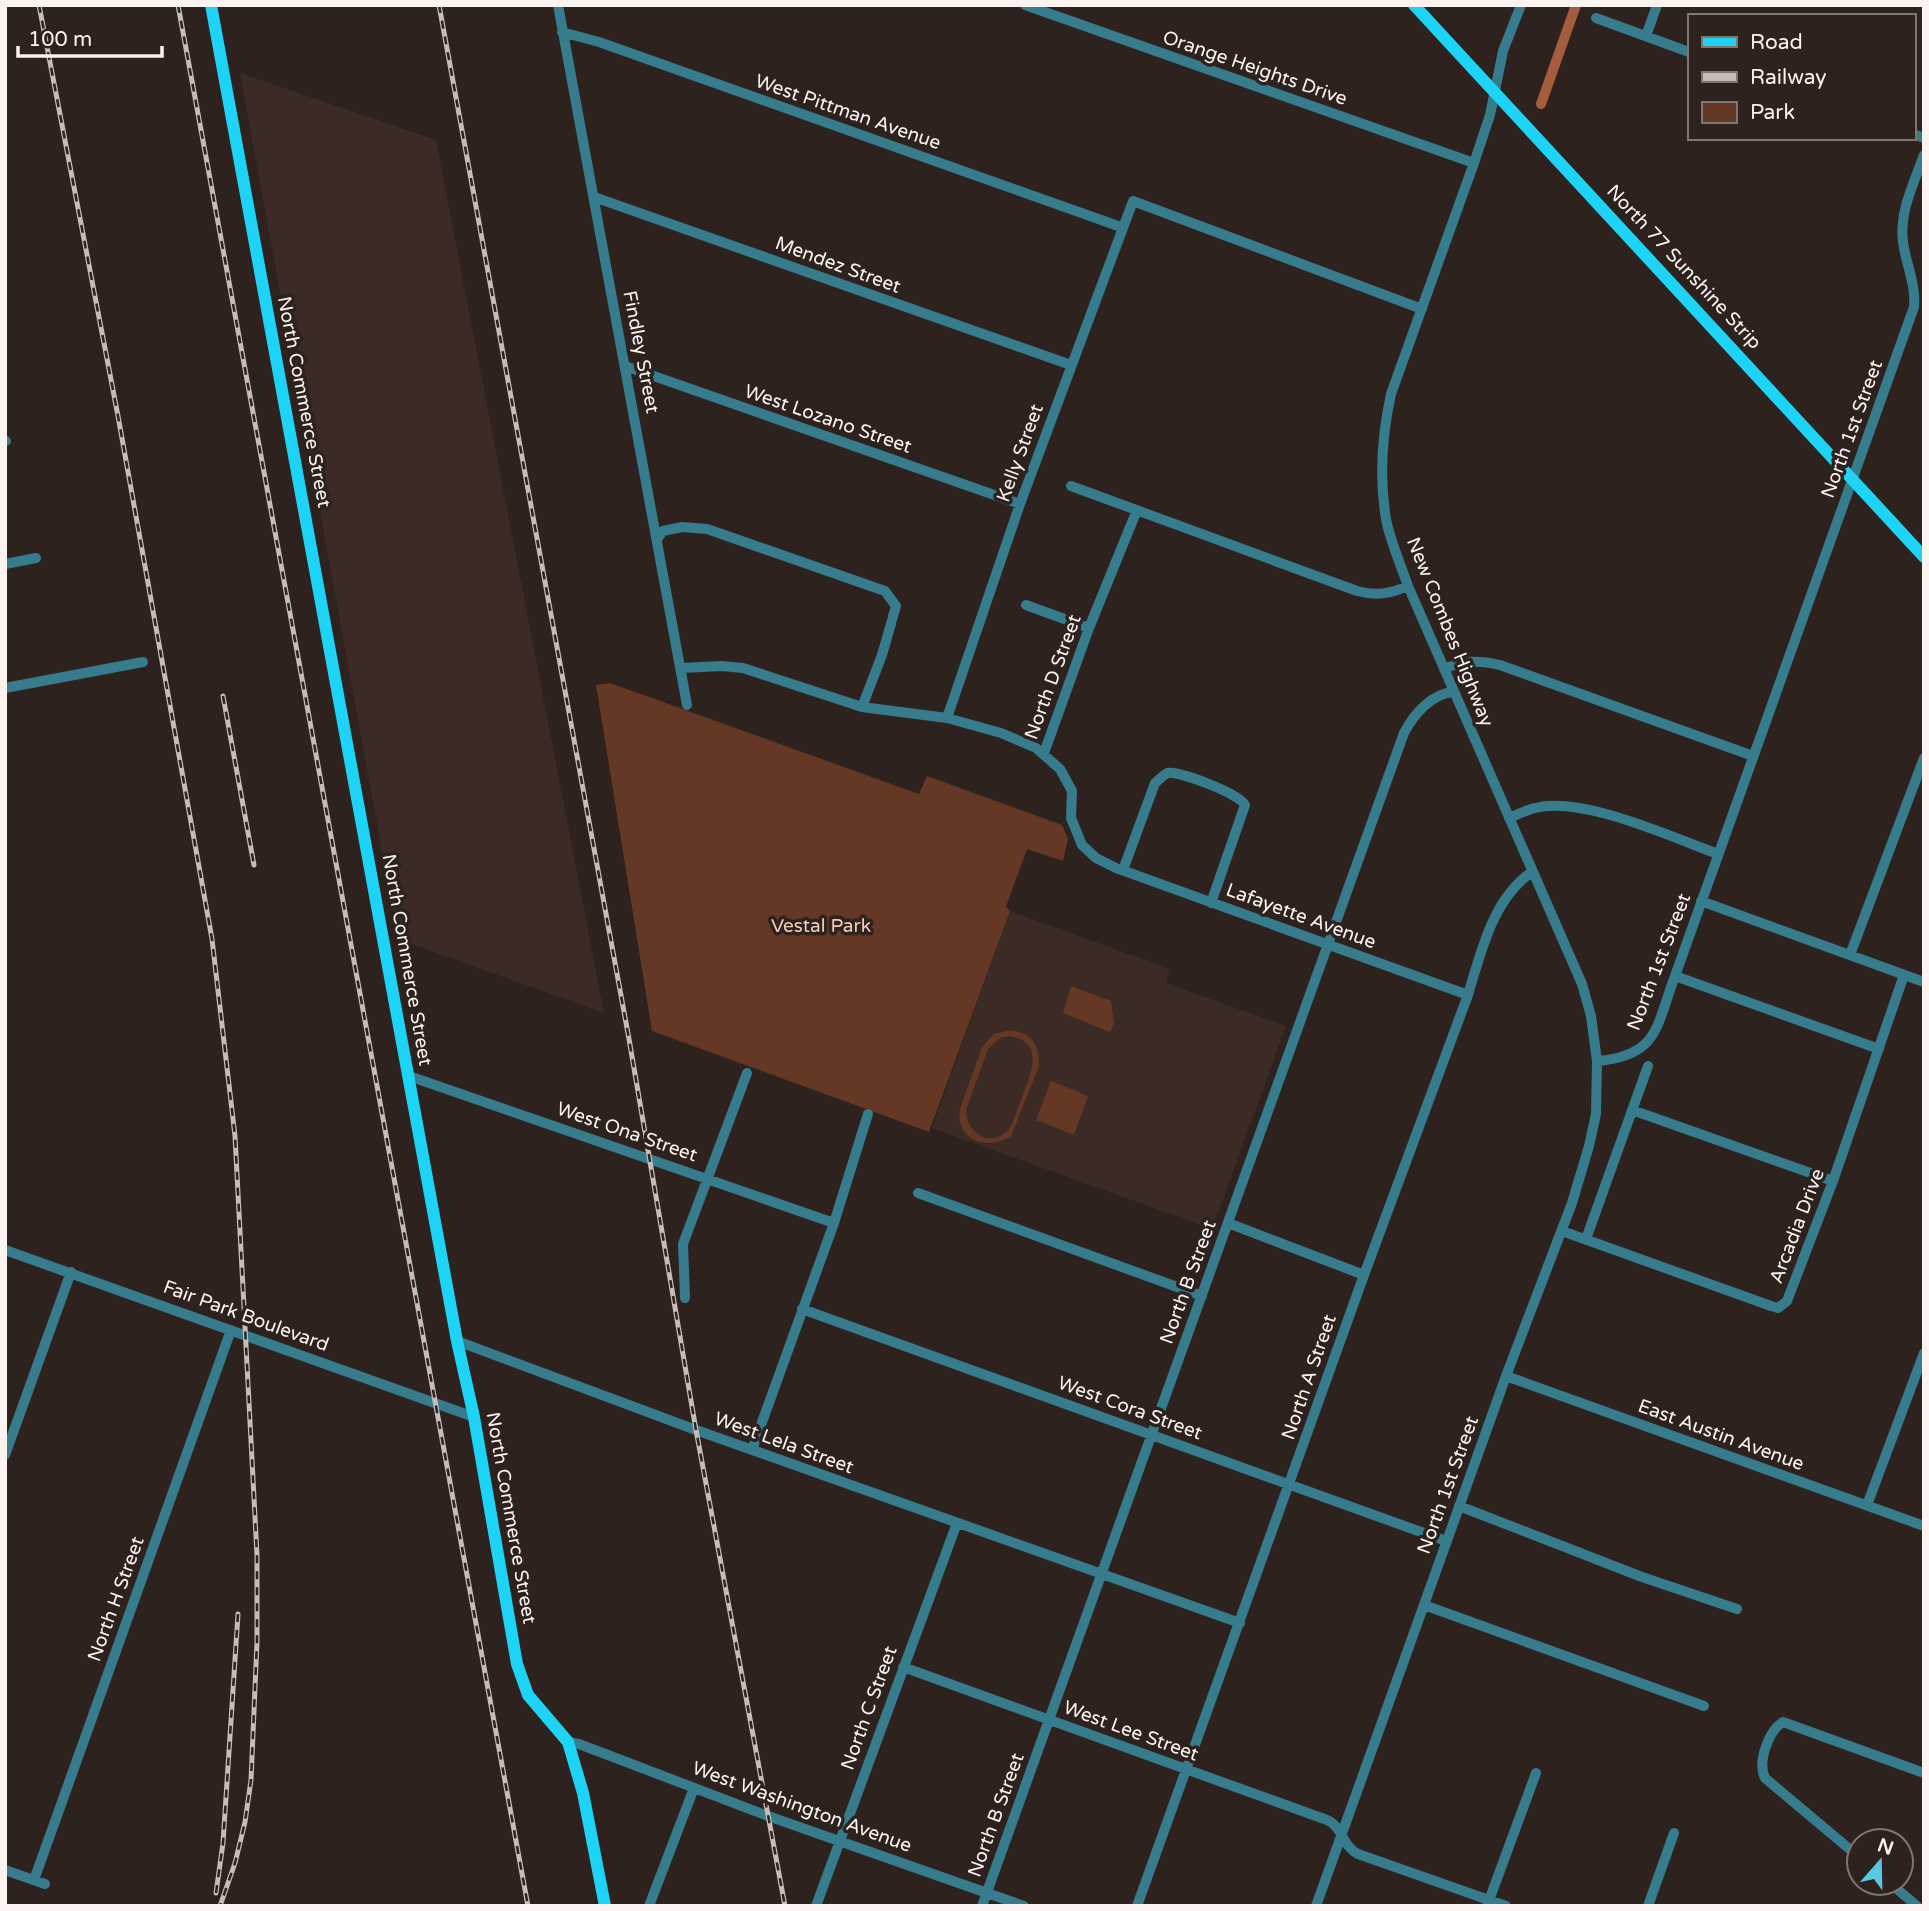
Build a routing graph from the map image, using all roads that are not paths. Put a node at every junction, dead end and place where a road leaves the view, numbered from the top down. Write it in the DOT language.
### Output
graph roads {
  1 [pos="211,5"];
  2 [pos="558,5"];
  3 [pos="1025,5"];
  4 [pos="1414,5"];
  5 [pos="1521,5"];
  6 [pos="1657,5"];
  7 [pos="1596,18"];
  8 [pos="562,32"];
  9 [pos="1646,36"];
  10 [pos="1688,52"];
  11 [pos="1494,90"];
  12 [pos="1924,155"];
  13 [pos="1474,163"];
  14 [pos="594,197"];
  15 [pos="1122,227"];
  16 [pos="1918,279"];
  17 [pos="1422,309"];
  18 [pos="1071,365"];
  19 [pos="625,366"];
  20 [pos="1852,481"];
  21 [pos="1071,486"];
  22 [pos="1020,504"];
  23 [pos="1137,510"];
  24 [pos="657,538"];
  25 [pos="1924,557"];
  26 [pos="36,558"];
  27 [pos="5,564"];
  28 [pos="1408,586"];
  29 [pos="1026,605"];
  30 [pos="1089,628"];
  31 [pos="143,662"];
  32 [pos="681,668"];
  33 [pos="1444,669"];
  34 [pos="5,688"];
  35 [pos="1454,692"];
  36 [pos="687,705"];
  37 [pos="862,708"];
  38 [pos="947,718"];
  39 [pos="1044,754"];
  40 [pos="1752,756"];
  41 [pos="1924,758"];
  42 [pos="1509,818"];
  43 [pos="1718,854"];
  44 [pos="1123,870"];
  45 [pos="1532,872"];
  46 [pos="1702,901"];
  47 [pos="1211,902"];
  48 [pos="1328,945"];
  49 [pos="1850,955"];
  50 [pos="1904,975"];
  51 [pos="1675,976"];
  52 [pos="1924,982"];
  53 [pos="1468,995"];
  54 [pos="1879,1049"];
  55 [pos="1597,1061"];
  56 [pos="1648,1066"];
  57 [pos="747,1073"];
  58 [pos="409,1076"];
  59 [pos="1632,1110"];
  60 [pos="868,1114"];
  61 [pos="709,1179"];
  62 [pos="1833,1181"];
  63 [pos="918,1193"];
  64 [pos="834,1223"];
  65 [pos="1228,1223"];
  66 [pos="1562,1231"];
  67 [pos="1586,1239"];
  68 [pos="5,1250"];
  69 [pos="71,1272"];
  70 [pos="1364,1275"];
  71 [pos="1202,1296"];
  72 [pos="685,1298"];
  73 [pos="802,1308"];
  74 [pos="231,1330"];
  75 [pos="457,1341"];
  76 [pos="1924,1353"];
  77 [pos="1506,1376"];
  78 [pos="474,1417"];
  79 [pos="1152,1434"];
  80 [pos="752,1450"];
  81 [pos="5,1455"];
  82 [pos="1290,1485"];
  83 [pos="1867,1505"];
  84 [pos="1459,1506"];
  85 [pos="957,1523"];
  86 [pos="1924,1526"];
  87 [pos="1446,1541"];
  88 [pos="1101,1574"];
  89 [pos="1424,1605"];
  90 [pos="1737,1609"];
  91 [pos="1240,1623"];
  92 [pos="902,1667"];
  93 [pos="1704,1706"];
  94 [pos="1049,1720"];
  95 [pos="568,1742"];
  96 [pos="1188,1769"];
  97 [pos="1536,1773"];
  98 [pos="1924,1773"];
  99 [pos="694,1787"];
  100 [pos="1674,1833"];
  101 [pos="1342,1836"];
  102 [pos="840,1840"];
  103 [pos="1845,1845"];
  104 [pos="5,1870"];
  105 [pos="986,1892"];
  106 [pos="1488,1903"];
  107 [pos="604,1906"];
  108 [pos="649,1906"];
  109 [pos="816,1906"];
  110 [pos="982,1906"];
  111 [pos="1024,1906"];
  112 [pos="1137,1906"];
  113 [pos="1316,1906"];
  114 [pos="1506,1906"];
  115 [pos="1648,1906"];
  1 -- 58 [label="main road, North Commerce Street"];
  2 -- 8 [label="street, Findley Street"];
  3 -- 13 [label="street, Orange Heights Drive"];
  4 -- 11 [label="main road, North 77 Sunshine Strip"];
  5 -- 11 [label="street, New Combes Highway"];
  6 -- 9 [label="street"];
  7 -- 9 [label="street"];
  8 -- 14 [label="street, Findley Street"];
  8 -- 15 [label="street, West Pittman Avenue"];
  9 -- 10 [label="street"];
  11 -- 13 [label="street, New Combes Highway"];
  11 -- 20 [label="main road, North 77 Sunshine Strip"];
  12 -- 16 [label="street, North 1st Street"];
  13 -- 17 [label="street, New Combes Highway"];
  14 -- 18 [label="street, Mendez Street"];
  14 -- 19 [label="street, Findley Street"];
  15 -- 17 [label="street, Kelly Street"];
  15 -- 18 [label="street, Kelly Street"];
  16 -- 20 [label="street, North 1st Street"];
  17 -- 28 [label="street, New Combes Highway"];
  18 -- 22 [label="street, Kelly Street"];
  19 -- 22 [label="street, West Lozano Street"];
  19 -- 24 [label="street, Findley Street"];
  20 -- 25 [label="main road, North 77 Sunshine Strip"];
  20 -- 40 [label="street, North 1st Street"];
  21 -- 23 [label="street"];
  22 -- 38 [label="street, Kelly Street"];
  23 -- 28 [label="street"];
  23 -- 30 [label="street, North D Street"];
  24 -- 32 [label="street, Findley Street"];
  24 -- 37 [label="street"];
  26 -- 27 [label="street"];
  28 -- 33 [label="street, New Combes Highway"];
  29 -- 30 [label="street"];
  30 -- 39 [label="street, North D Street"];
  31 -- 34 [label="street"];
  32 -- 36 [label="street, Findley Street"];
  32 -- 37 [label="street"];
  33 -- 35 [label="street, New Combes Highway"];
  33 -- 40 [label="street"];
  35 -- 42 [label="street, New Combes Highway"];
  35 -- 48 [label="street, North B Street"];
  37 -- 38 [label="street"];
  38 -- 39 [label="street"];
  39 -- 44 [label="street, North D Street"];
  40 -- 43 [label="street, North 1st Street"];
  41 -- 49 [label="street"];
  42 -- 43 [label="street"];
  42 -- 45 [label="street, New Combes Highway"];
  43 -- 46 [label="street, North 1st Street"];
  44 -- 47 [label="street, Lafayette Avenue"];
  44 -- 47 [label="street"];
  45 -- 53 [label="street, North A Street"];
  45 -- 55 [label="street, New Combes Highway"];
  46 -- 49 [label="street"];
  46 -- 51 [label="street, North 1st Street"];
  47 -- 48 [label="street, Lafayette Avenue"];
  48 -- 53 [label="street, Lafayette Avenue"];
  48 -- 65 [label="street, North B Street"];
  49 -- 50 [label="street"];
  50 -- 52 [label="street"];
  50 -- 54 [label="street, Arcadia Drive"];
  51 -- 54 [label="street"];
  51 -- 55 [label="street, North 1st Street"];
  53 -- 70 [label="street, North A Street"];
  54 -- 62 [label="street, Arcadia Drive"];
  55 -- 66 [label="street, North 1st Street"];
  56 -- 59 [label="street"];
  57 -- 61 [label="street"];
  58 -- 61 [label="street, West Ona Street"];
  58 -- 75 [label="main road, North Commerce Street"];
  59 -- 62 [label="street"];
  59 -- 67 [label="street"];
  60 -- 64 [label="street"];
  61 -- 64 [label="street, West Ona Street"];
  61 -- 72 [label="street"];
  62 -- 67 [label="street, Arcadia Drive"];
  63 -- 71 [label="street"];
  64 -- 73 [label="street"];
  65 -- 70 [label="street"];
  65 -- 71 [label="street, North B Street"];
  66 -- 67 [label="street, Arcadia Drive"];
  66 -- 77 [label="street, North 1st Street"];
  68 -- 69 [label="street, Fair Park Boulevard"];
  69 -- 74 [label="street, Fair Park Boulevard"];
  69 -- 81 [label="street"];
  70 -- 82 [label="street, North A Street"];
  71 -- 79 [label="street, North B Street"];
  73 -- 79 [label="street, West Cora Street"];
  73 -- 80 [label="street"];
  74 -- 78 [label="street, Fair Park Boulevard"];
  74 -- 104 [label="street, North H Street"];
  75 -- 78 [label="main road, North Commerce Street"];
  75 -- 80 [label="street, West Lela Street"];
  76 -- 83 [label="street"];
  77 -- 83 [label="street, East Austin Avenue"];
  77 -- 84 [label="street, North 1st Street"];
  78 -- 95 [label="main road, North Commerce Street"];
  79 -- 82 [label="street, West Cora Street"];
  79 -- 88 [label="street, North B Street"];
  80 -- 85 [label="street, West Lela Street"];
  82 -- 87 [label="street, West Cora Street"];
  82 -- 91 [label="street, North A Street"];
  83 -- 86 [label="street, East Austin Avenue"];
  84 -- 87 [label="street, North 1st Street"];
  84 -- 90 [label="street"];
  85 -- 88 [label="street, West Lela Street"];
  85 -- 92 [label="street, North C Street"];
  87 -- 89 [label="street, North 1st Street"];
  88 -- 91 [label="street, West Lela Street"];
  88 -- 94 [label="street, North B Street"];
  89 -- 93 [label="street"];
  89 -- 101 [label="street, North 1st Street"];
  91 -- 96 [label="street, North A Street"];
  92 -- 94 [label="street, West Lee Street"];
  92 -- 102 [label="street, North C Street"];
  94 -- 96 [label="street, West Lee Street"];
  94 -- 105 [label="street, North B Street"];
  95 -- 99 [label="street, West Washington Avenue"];
  95 -- 107 [label="main road, North Commerce Street"];
  96 -- 101 [label="street, West Lee Street"];
  96 -- 112 [label="street, North A Street"];
  97 -- 106 [label="street"];
  98 -- 103 [label="street"];
  99 -- 102 [label="street, West Washington Avenue"];
  99 -- 108 [label="street"];
  100 -- 115 [label="street"];
  101 -- 106 [label="street, West Lee Street"];
  101 -- 113 [label="street, North 1st Street"];
  102 -- 105 [label="street, West Washington Avenue"];
  102 -- 109 [label="street, North C Street"];
  105 -- 110 [label="street, North B Street"];
  105 -- 111 [label="street, West Washington Avenue"];
  106 -- 114 [label="street, West Lee Street"];
}
